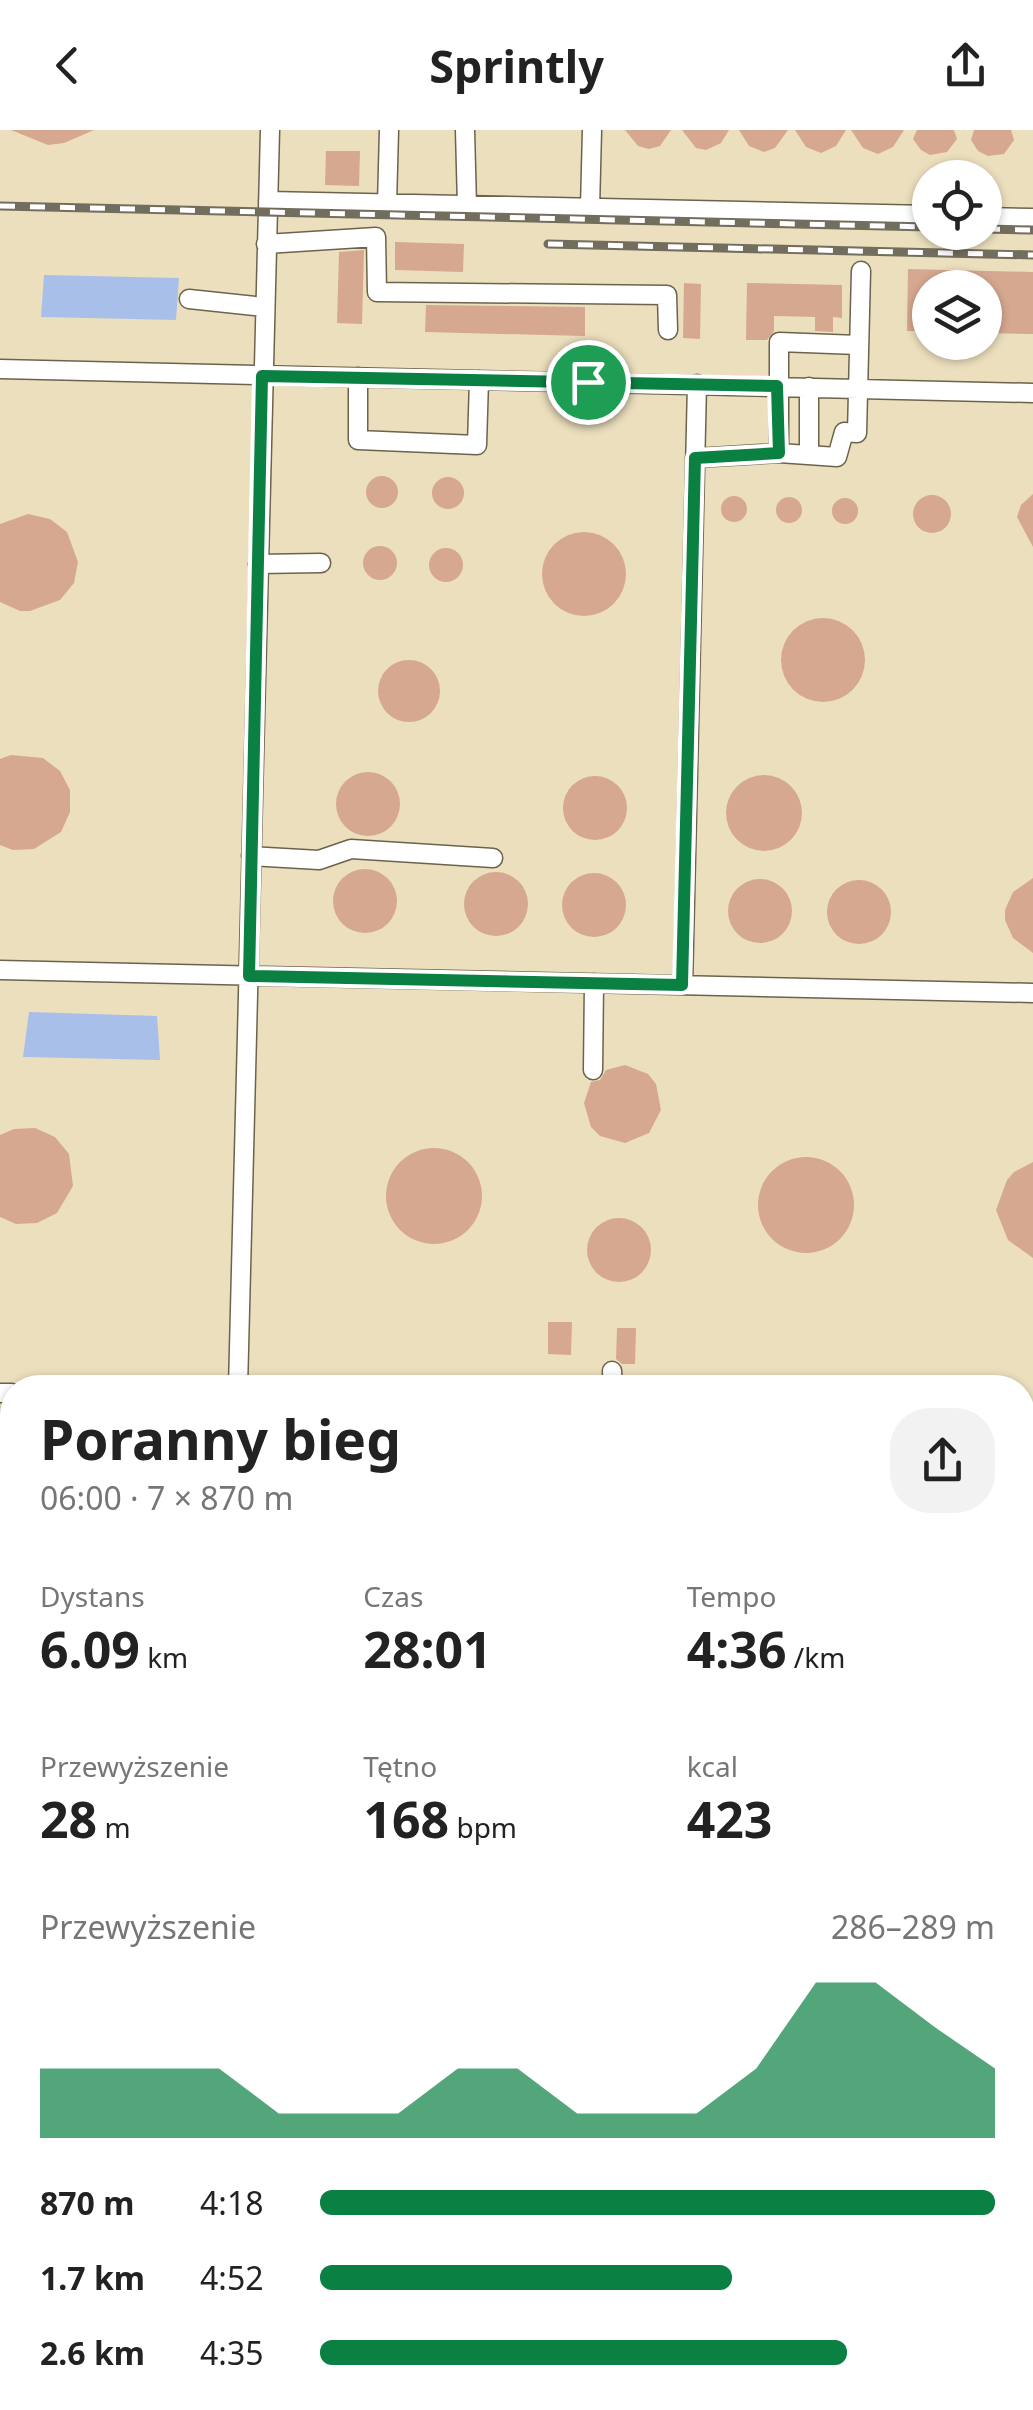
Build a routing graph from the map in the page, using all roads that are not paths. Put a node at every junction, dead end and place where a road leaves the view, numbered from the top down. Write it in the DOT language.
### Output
graph roads {
  1 [pos="270,130"];
  2 [pos="389,130"];
  3 [pos="465,130"];
  4 [pos="592,130"];
  5 [pos="268,201"];
  6 [pos="388,204"];
  7 [pos="467,206"];
  8 [pos="590,208"];
  9 [pos="912,216"];
  10 [pos="1002,217"];
  11 [pos="1033,218"];
  12 [pos="266,244"];
  13 [pos="861,271"];
  14 [pos="189,299"];
  15 [pos="264,307"];
  16 [pos="668,330"];
  17 [pos="858,345"];
  18 [pos="0,370"];
  19 [pos="262,376"];
  20 [pos="358,378"];
  21 [pos="479,380"];
  22 [pos="697,384"];
  23 [pos="777,386"];
  24 [pos="809,387"];
  25 [pos="857,388"];
  26 [pos="1033,392"];
  27 [pos="779,453"];
  28 [pos="809,455"];
  29 [pos="695,458"];
  30 [pos="321,563"];
  31 [pos="258,564"];
  32 [pos="251,856"];
  33 [pos="493,858"];
  34 [pos="0,970"];
  35 [pos="249,976"];
  36 [pos="594,983"];
  37 [pos="682,985"];
  38 [pos="1033,993"];
  39 [pos="593,1070"];
  40 [pos="238,1375"];
  1 -- 5 [label="lane"];
  2 -- 6 [label="lane"];
  3 -- 7 [label="lane"];
  4 -- 8 [label="lane"];
  5 -- 6 [label="lane"];
  5 -- 12 [label="lane"];
  6 -- 7 [label="lane"];
  7 -- 8 [label="lane"];
  8 -- 9 [label="lane"];
  10 -- 11 [label="lane"];
  12 -- 15 [label="lane"];
  12 -- 16 [label="lane"];
  13 -- 17 [label="lane"];
  14 -- 15 [label="lane"];
  15 -- 19 [label="lane"];
  17 -- 23 [label="lane"];
  17 -- 25 [label="lane"];
  18 -- 19 [label="lane"];
  19 -- 20 [label="lane"];
  19 -- 31 [label="lane"];
  20 -- 21 [label="lane"];
  20 -- 21 [label="lane"];
  21 -- 22 [label="lane"];
  22 -- 23 [label="lane"];
  22 -- 29 [label="lane"];
  23 -- 24 [label="lane"];
  23 -- 27 [label="lane"];
  24 -- 25 [label="lane"];
  24 -- 28 [label="lane"];
  25 -- 26 [label="lane"];
  25 -- 28 [label="lane"];
  27 -- 28 [label="lane"];
  27 -- 29 [label="lane"];
  29 -- 37 [label="lane"];
  30 -- 31 [label="lane"];
  31 -- 32 [label="lane"];
  32 -- 33 [label="lane"];
  32 -- 35 [label="lane"];
  34 -- 35 [label="lane"];
  35 -- 36 [label="lane"];
  35 -- 40 [label="lane"];
  36 -- 37 [label="lane"];
  36 -- 39 [label="lane"];
  37 -- 38 [label="lane"];
}
